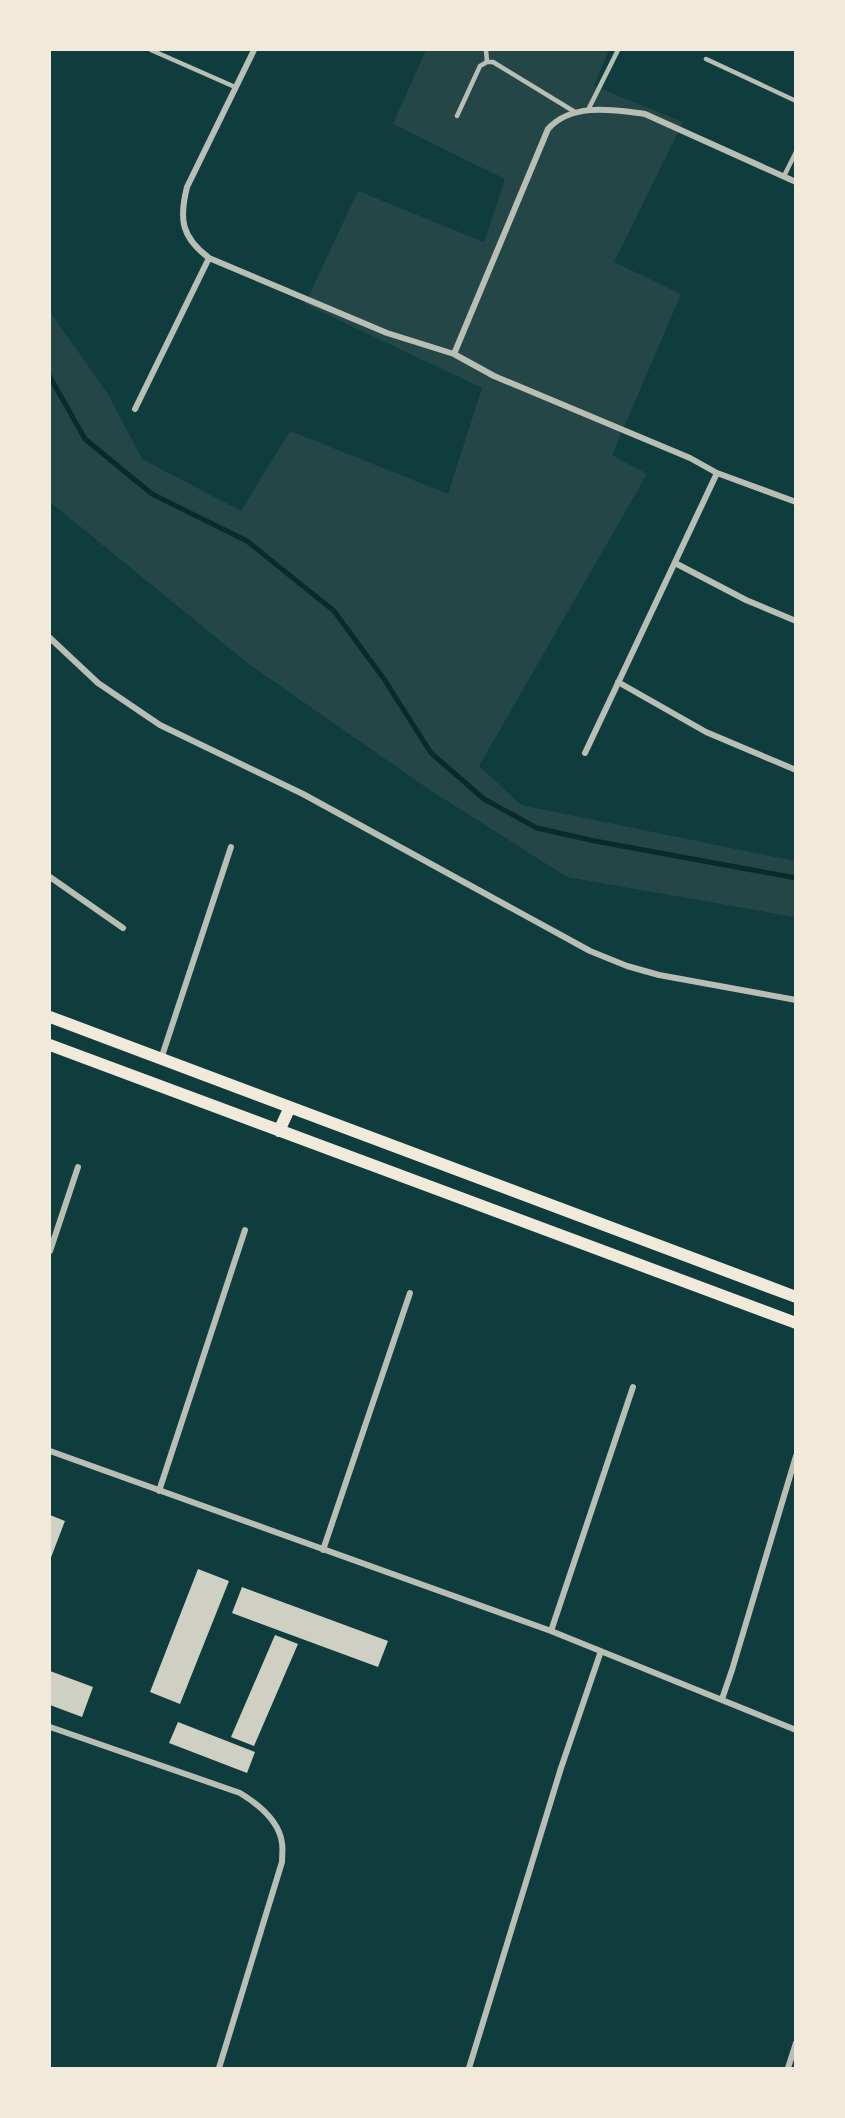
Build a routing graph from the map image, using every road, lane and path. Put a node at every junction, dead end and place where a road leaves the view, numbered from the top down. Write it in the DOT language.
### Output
graph roads {
  1 [pos="151,50"];
  2 [pos="254,50"];
  3 [pos="486,50"];
  4 [pos="618,50"];
  5 [pos="706,59"];
  6 [pos="487,62"];
  7 [pos="235,87"];
  8 [pos="795,101"];
  9 [pos="588,110"];
  10 [pos="575,112"];
  11 [pos="457,116"];
  12 [pos="795,152"];
  13 [pos="784,176"];
  14 [pos="795,182"];
  15 [pos="209,258"];
  16 [pos="454,354"];
  17 [pos="135,409"];
  18 [pos="717,473"];
  19 [pos="795,502"];
  20 [pos="675,563"];
  21 [pos="795,621"];
  22 [pos="50,638"];
  23 [pos="618,682"];
  24 [pos="585,753"];
  25 [pos="795,770"];
  26 [pos="231,847"];
  27 [pos="50,877"];
  28 [pos="123,927"];
  29 [pos="795,1000"];
  30 [pos="50,1017"];
  31 [pos="50,1045"];
  32 [pos="161,1059"];
  33 [pos="290,1107"];
  34 [pos="279,1131"];
  35 [pos="78,1167"];
  36 [pos="245,1230"];
  37 [pos="50,1251"];
  38 [pos="411,1293"];
  39 [pos="795,1297"];
  40 [pos="795,1323"];
  41 [pos="633,1388"];
  42 [pos="50,1451"];
  43 [pos="795,1456"];
  44 [pos="159,1491"];
  45 [pos="322,1550"];
  46 [pos="551,1631"];
  47 [pos="601,1651"];
  48 [pos="722,1699"];
  49 [pos="50,1727"];
  50 [pos="795,1730"];
  51 [pos="795,2043"];
  52 [pos="219,2068"];
  53 [pos="469,2068"];
  54 [pos="788,2068"];
  1 -- 7 [label="lane"];
  2 -- 7 [label="street"];
  3 -- 6 [label="lane"];
  4 -- 9 [label="lane"];
  5 -- 8 [label="lane"];
  6 -- 10 [label="lane"];
  6 -- 11 [label="lane"];
  7 -- 15 [label="street"];
  9 -- 10 [label="street"];
  9 -- 13 [label="street"];
  10 -- 16 [label="street"];
  12 -- 13 [label="lane"];
  13 -- 14 [label="street"];
  15 -- 16 [label="street"];
  15 -- 17 [label="street"];
  16 -- 18 [label="street"];
  18 -- 19 [label="street"];
  18 -- 20 [label="street"];
  20 -- 21 [label="street"];
  20 -- 23 [label="street"];
  22 -- 29 [label="street"];
  23 -- 24 [label="street"];
  23 -- 25 [label="street"];
  26 -- 32 [label="street"];
  27 -- 28 [label="street"];
  30 -- 32 [label="main road"];
  31 -- 34 [label="main road"];
  32 -- 33 [label="main road"];
  33 -- 34 [label="main road"];
  33 -- 39 [label="main road"];
  34 -- 40 [label="main road"];
  35 -- 37 [label="street"];
  36 -- 44 [label="street"];
  38 -- 45 [label="street"];
  41 -- 46 [label="street"];
  42 -- 44 [label="street"];
  43 -- 48 [label="street"];
  44 -- 45 [label="street"];
  45 -- 46 [label="street"];
  46 -- 47 [label="street"];
  47 -- 48 [label="street"];
  47 -- 53 [label="street"];
  48 -- 50 [label="street"];
  49 -- 52 [label="street"];
  51 -- 54 [label="street"];
}
